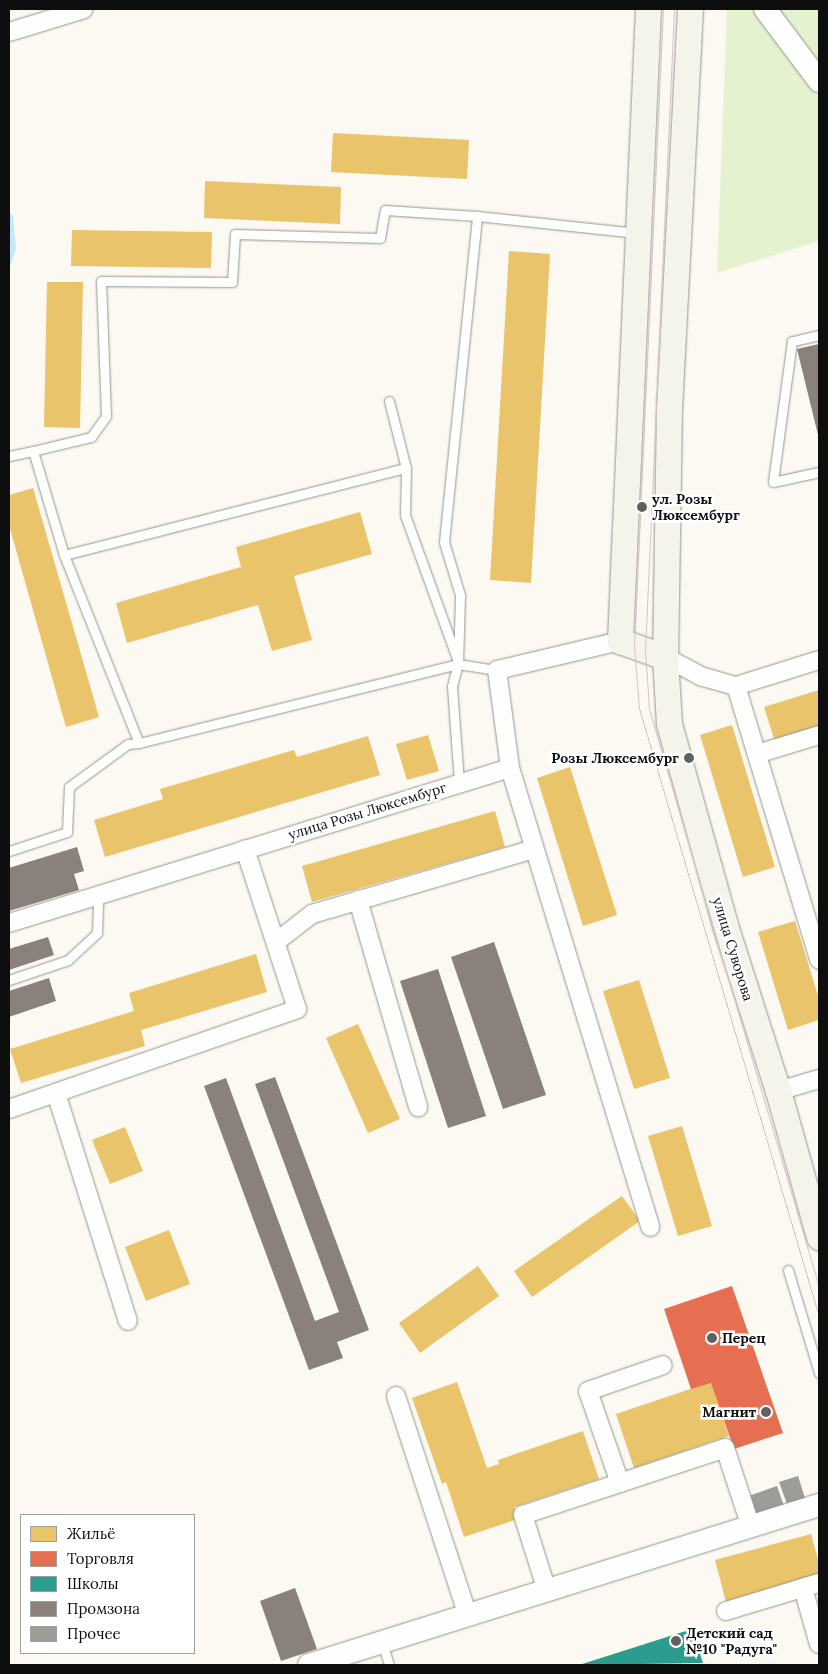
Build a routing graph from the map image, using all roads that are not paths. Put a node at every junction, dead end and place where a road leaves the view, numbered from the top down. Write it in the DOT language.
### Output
graph roads {
  1 [pos="84,9"];
  2 [pos="648,9"];
  3 [pos="690,9"];
  4 [pos="765,9"];
  5 [pos="9,32"];
  6 [pos="819,81"];
  7 [pos="477,216"];
  8 [pos="637,233"];
  9 [pos="819,335"];
  10 [pos="389,401"];
  11 [pos="33,450"];
  12 [pos="9,456"];
  13 [pos="406,468"];
  14 [pos="819,472"];
  15 [pos="64,555"];
  16 [pos="620,641"];
  17 [pos="665,657"];
  18 [pos="819,660"];
  19 [pos="458,664"];
  20 [pos="497,670"];
  21 [pos="736,686"];
  22 [pos="819,735"];
  23 [pos="139,743"];
  24 [pos="757,754"];
  25 [pos="510,768"];
  26 [pos="459,782"];
  27 [pos="246,849"];
  28 [pos="534,849"];
  29 [pos="9,851"];
  30 [pos="98,895"];
  31 [pos="358,900"];
  32 [pos="9,923"];
  33 [pos="276,942"];
  34 [pos="819,960"];
  35 [pos="9,980"];
  36 [pos="819,1076"];
  37 [pos="778,1091"];
  38 [pos="56,1093"];
  39 [pos="418,1107"];
  40 [pos="9,1109"];
  41 [pos="650,1227"];
  42 [pos="819,1237"];
  43 [pos="788,1270"];
  44 [pos="128,1321"];
  45 [pos="663,1365"];
  46 [pos="819,1373"];
  47 [pos="396,1396"];
  48 [pos="620,1483"];
  49 [pos="819,1505"];
  50 [pos="751,1527"];
  51 [pos="811,1585"];
  52 [pos="547,1591"];
  53 [pos="726,1611"];
  54 [pos="468,1616"];
  55 [pos="382,1641"];
  56 [pos="819,1644"];
  57 [pos="310,1665"];
  58 [pos="390,1665"];
  1 -- 5 [label="street"];
  2 -- 8 [label="main road"];
  3 -- 17 [label="main road, улица Суворова"];
  4 -- 6 [label="street"];
  7 -- 8 [label="lane"];
  7 -- 11 [label="lane"];
  7 -- 19 [label="lane"];
  8 -- 16 [label="main road"];
  9 -- 14 [label="lane"];
  10 -- 13 [label="lane"];
  11 -- 12 [label="lane"];
  11 -- 15 [label="lane"];
  13 -- 15 [label="lane"];
  13 -- 19 [label="lane"];
  15 -- 23 [label="lane"];
  16 -- 17 [label="main road"];
  16 -- 20 [label="street"];
  17 -- 21 [label="street"];
  17 -- 37 [label="main road, улица Суворова"];
  18 -- 21 [label="street"];
  19 -- 20 [label="lane"];
  19 -- 23 [label="lane"];
  19 -- 26 [label="lane"];
  20 -- 25 [label="street"];
  21 -- 24 [label="street"];
  22 -- 24 [label="street"];
  23 -- 29 [label="lane"];
  24 -- 34 [label="street"];
  25 -- 26 [label="street, улица Розы Люксембург"];
  25 -- 28 [label="street"];
  26 -- 27 [label="street, улица Розы Люксембург"];
  27 -- 30 [label="street, улица Розы Люксембург"];
  27 -- 33 [label="street"];
  28 -- 31 [label="street"];
  28 -- 41 [label="street"];
  30 -- 32 [label="street, улица Розы Люксембург"];
  30 -- 35 [label="lane"];
  31 -- 33 [label="street"];
  31 -- 39 [label="street"];
  33 -- 38 [label="street"];
  36 -- 37 [label="street"];
  37 -- 42 [label="main road, улица Суворова"];
  38 -- 40 [label="street"];
  38 -- 44 [label="street"];
  43 -- 46 [label="lane"];
  45 -- 48 [label="street"];
  47 -- 54 [label="street"];
  48 -- 50 [label="street"];
  48 -- 52 [label="street"];
  49 -- 50 [label="street"];
  50 -- 52 [label="street"];
  51 -- 53 [label="street"];
  51 -- 56 [label="street"];
  52 -- 54 [label="street"];
  54 -- 55 [label="street"];
  55 -- 57 [label="street"];
  55 -- 58 [label="lane"];
}
